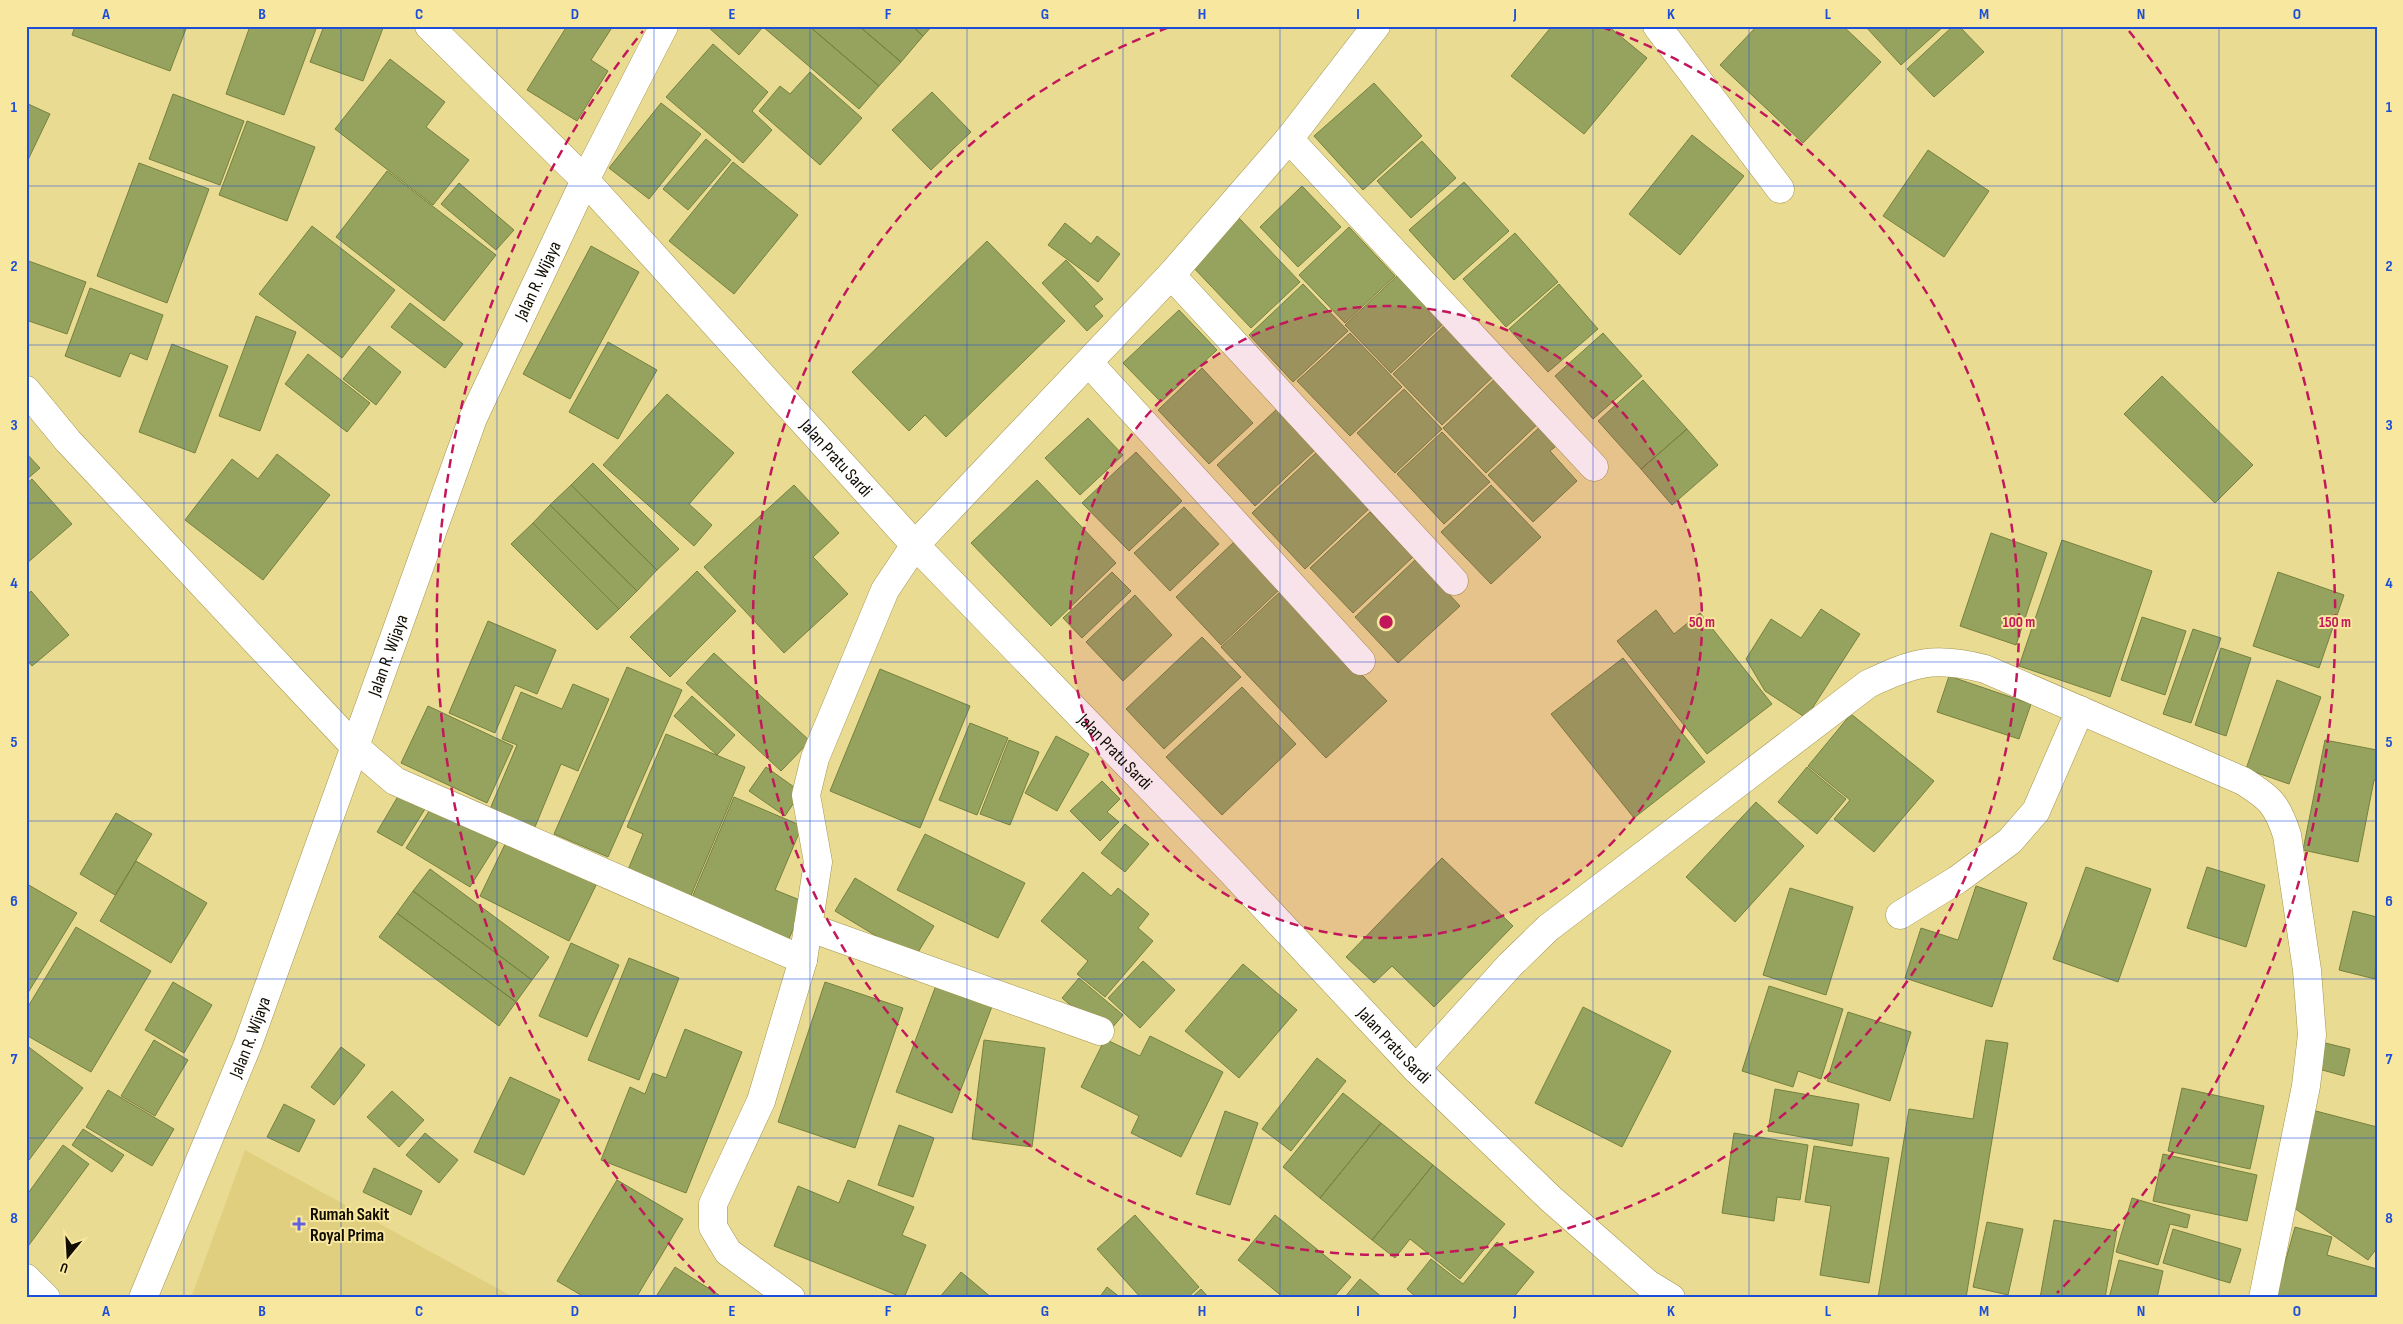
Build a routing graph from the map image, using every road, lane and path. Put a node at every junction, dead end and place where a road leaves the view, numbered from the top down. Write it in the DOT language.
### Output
graph roads {
  1 [pos="429,26"];
  2 [pos="664,26"];
  3 [pos="1376,26"];
  4 [pos="1657,26"];
  5 [pos="1289,138"];
  6 [pos="585,180"];
  7 [pos="1780,189"];
  8 [pos="1171,275"];
  9 [pos="1089,363"];
  10 [pos="26,390"];
  11 [pos="1594,467"];
  12 [pos="915,545"];
  13 [pos="1454,581"];
  14 [pos="1361,662"];
  15 [pos="2080,710"];
  16 [pos="354,746"];
  17 [pos="1900,915"];
  18 [pos="808,927"];
  19 [pos="803,960"];
  20 [pos="1100,1031"];
  21 [pos="1416,1069"];
  22 [pos="26,1278"];
  23 [pos="46,1298"];
  24 [pos="143,1298"];
  25 [pos="791,1298"];
  26 [pos="1671,1298"];
  27 [pos="2263,1298"];
  1 -- 6 [label="street, Jalan Pratu Sardi"];
  2 -- 6 [label="street, Jalan R. Wijaya"];
  3 -- 5 [label="street"];
  4 -- 7 [label="street"];
  5 -- 8 [label="street"];
  5 -- 11 [label="street"];
  6 -- 12 [label="street, Jalan Pratu Sardi"];
  6 -- 16 [label="street, Jalan R. Wijaya"];
  8 -- 9 [label="street"];
  8 -- 13 [label="street"];
  9 -- 12 [label="street"];
  9 -- 14 [label="street"];
  10 -- 16 [label="street"];
  12 -- 18 [label="street"];
  12 -- 21 [label="street, Jalan Pratu Sardi"];
  15 -- 17 [label="street"];
  15 -- 21 [label="street"];
  15 -- 27 [label="street"];
  16 -- 19 [label="street"];
  16 -- 24 [label="street, Jalan R. Wijaya"];
  18 -- 19 [label="street"];
  18 -- 20 [label="street"];
  19 -- 25 [label="street"];
  21 -- 26 [label="street, Jalan Pratu Sardi"];
  22 -- 23 [label="street"];
}
